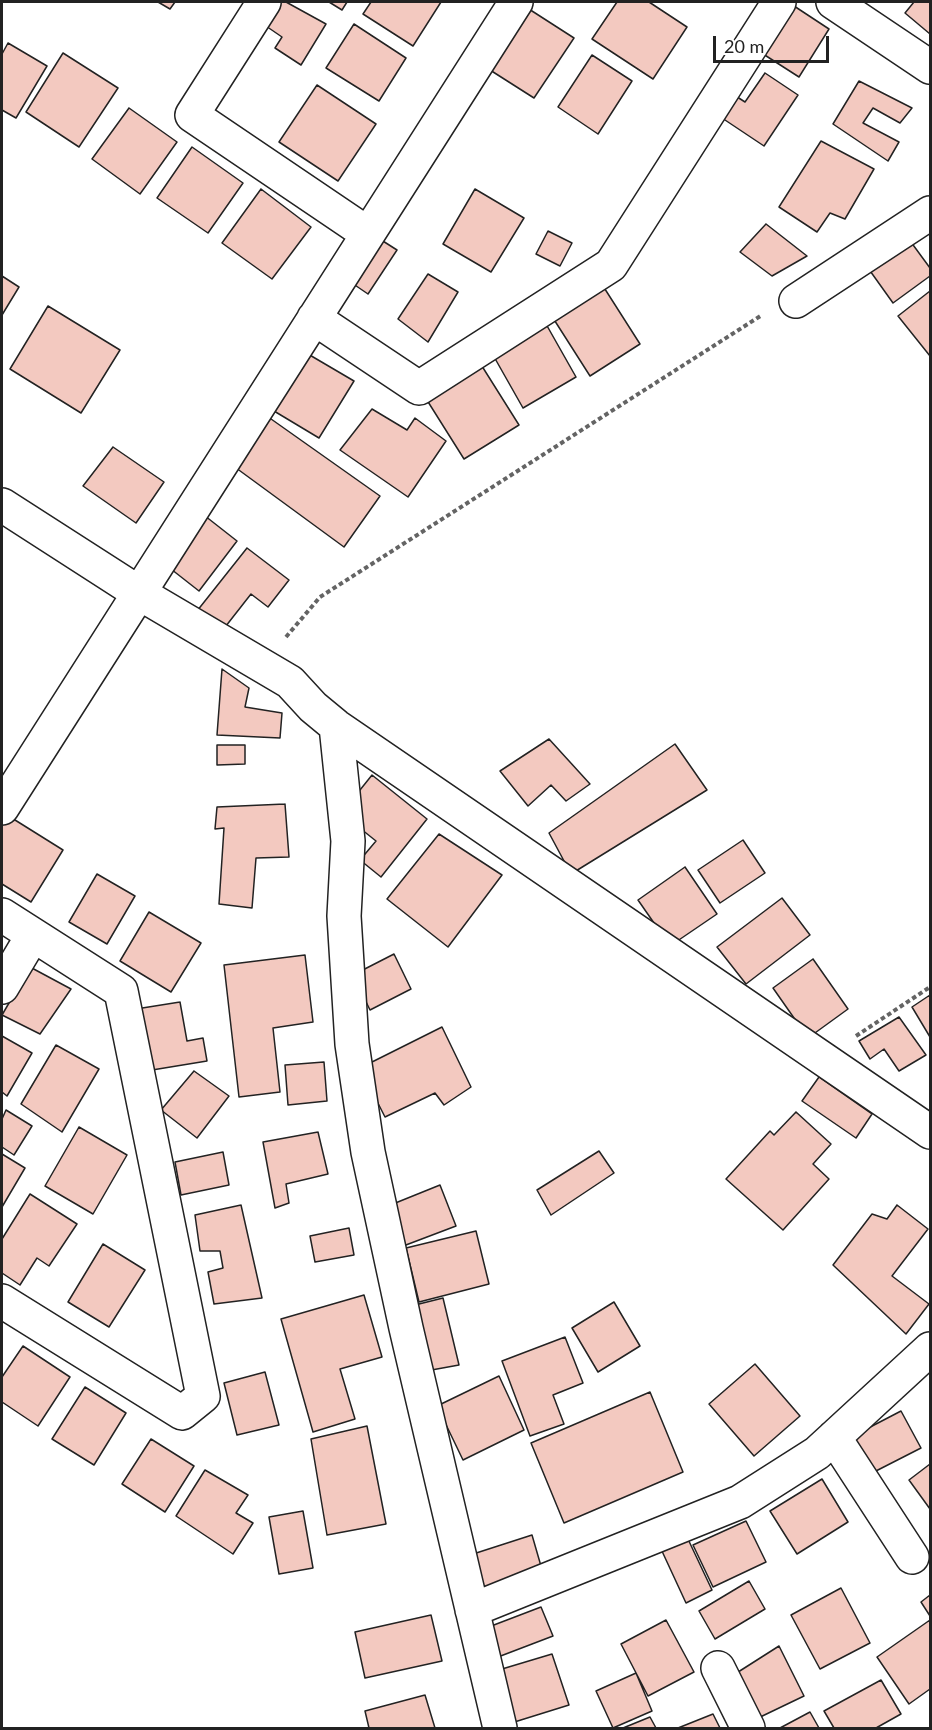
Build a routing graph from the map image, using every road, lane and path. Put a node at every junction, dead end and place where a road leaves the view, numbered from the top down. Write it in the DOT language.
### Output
graph roads {
  1 [pos="264,2"];
  2 [pos="516,2"];
  3 [pos="779,2"];
  4 [pos="833,2"];
  5 [pos="930,67"];
  6 [pos="930,213"];
  7 [pos="368,234"];
  8 [pos="796,301"];
  9 [pos="314,318"];
  10 [pos="2,505"];
  11 [pos="139,593"];
  12 [pos="262,664"];
  13 [pos="336,726"];
  14 [pos="4,800"];
  15 [pos="2,915"];
  16 [pos="33,935"];
  17 [pos="2,987"];
  18 [pos="930,987"];
  19 [pos="822,1058"];
  20 [pos="930,1132"];
  21 [pos="2,1301"];
  22 [pos="930,1349"];
  23 [pos="834,1437"];
  24 [pos="912,1557"];
  25 [pos="472,1610"];
  26 [pos="718,1668"];
  27 [pos="500,1728"];
  28 [pos="748,1728"];
  1 -- 7 [label="street"];
  2 -- 7 [label="street"];
  3 -- 9 [label="street"];
  4 -- 5 [label="street"];
  6 -- 8 [label="street"];
  7 -- 9 [label="street"];
  8 -- 12 [label="path"];
  9 -- 11 [label="street"];
  10 -- 11 [label="street"];
  11 -- 12 [label="street"];
  11 -- 14 [label="street"];
  12 -- 13 [label="street"];
  13 -- 19 [label="street"];
  13 -- 25 [label="street"];
  15 -- 16 [label="street"];
  16 -- 17 [label="street"];
  16 -- 21 [label="street"];
  18 -- 19 [label="path"];
  19 -- 20 [label="street"];
  22 -- 23 [label="street"];
  23 -- 24 [label="street"];
  23 -- 25 [label="street"];
  25 -- 27 [label="street"];
  26 -- 28 [label="street"];
}
